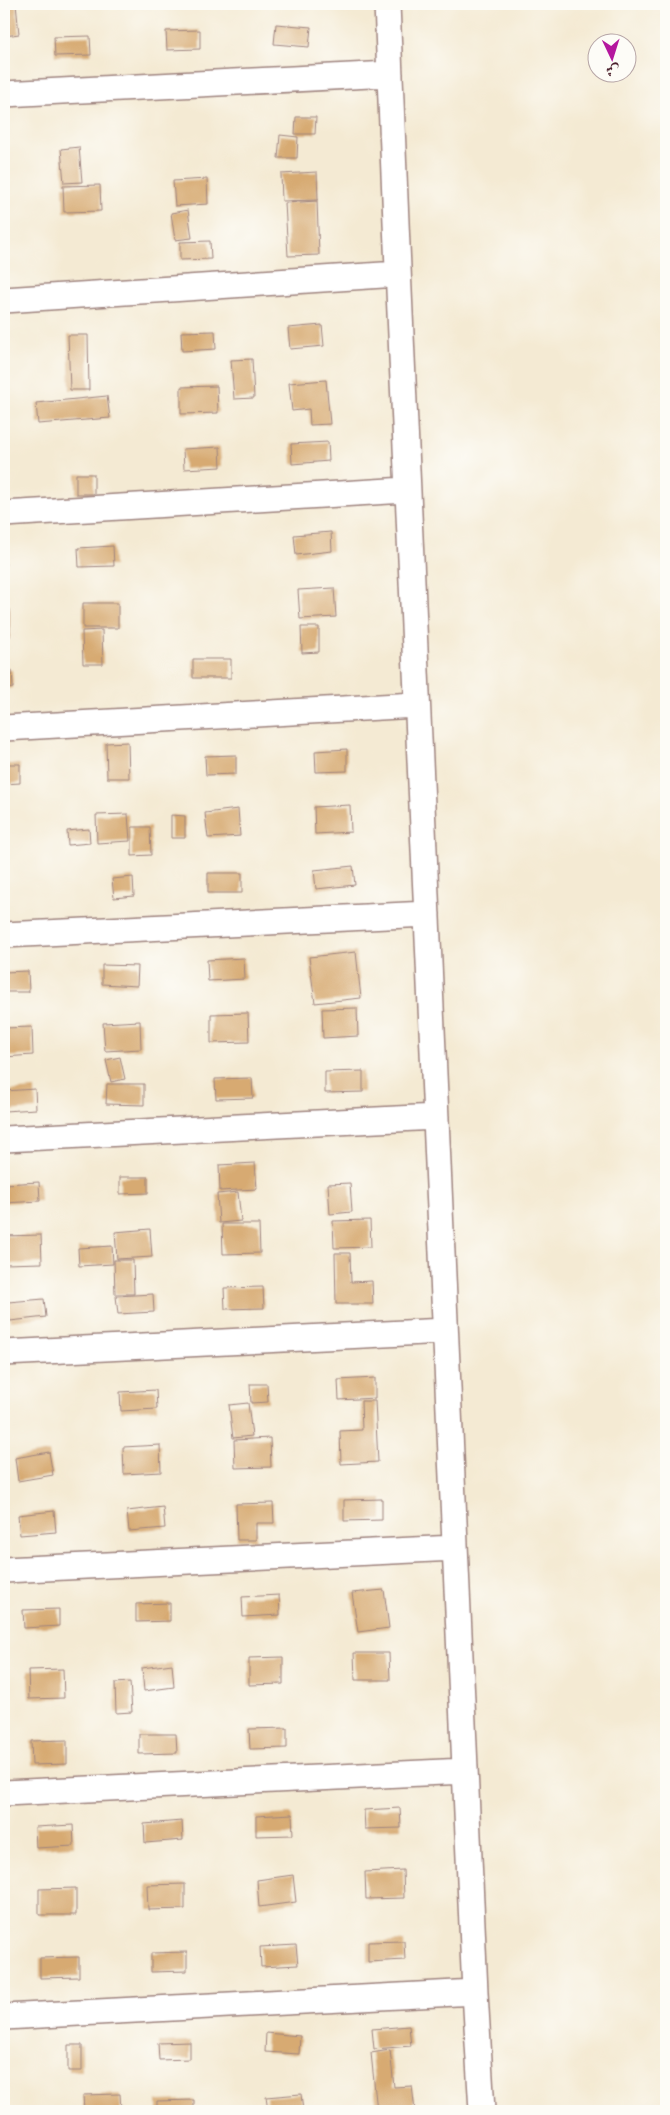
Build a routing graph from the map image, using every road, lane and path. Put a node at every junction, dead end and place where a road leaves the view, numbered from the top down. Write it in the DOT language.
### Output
graph roads {
  1 [pos="387,4"];
  2 [pos="390,74"];
  3 [pos="4,94"];
  4 [pos="398,274"];
  5 [pos="4,300"];
  6 [pos="406,490"];
  7 [pos="4,514"];
  8 [pos="416,705"];
  9 [pos="4,728"];
  10 [pos="427,914"];
  11 [pos="4,934"];
  12 [pos="436,1116"];
  13 [pos="4,1139"];
  14 [pos="445,1331"];
  15 [pos="4,1353"];
  16 [pos="455,1548"];
  17 [pos="4,1570"];
  18 [pos="465,1771"];
  19 [pos="4,1793"];
  20 [pos="475,1992"];
  21 [pos="4,2017"];
  22 [pos="482,2111"];
  1 -- 2 [label="street"];
  2 -- 3 [label="street"];
  2 -- 4 [label="street"];
  4 -- 5 [label="street"];
  4 -- 6 [label="street"];
  6 -- 7 [label="street"];
  6 -- 8 [label="street"];
  8 -- 9 [label="street"];
  8 -- 10 [label="street"];
  10 -- 11 [label="street"];
  10 -- 12 [label="street"];
  12 -- 13 [label="street"];
  12 -- 14 [label="street"];
  14 -- 15 [label="street"];
  14 -- 16 [label="street"];
  16 -- 17 [label="street"];
  16 -- 18 [label="street"];
  18 -- 19 [label="street"];
  18 -- 20 [label="street"];
  20 -- 21 [label="street"];
  20 -- 22 [label="street"];
}
